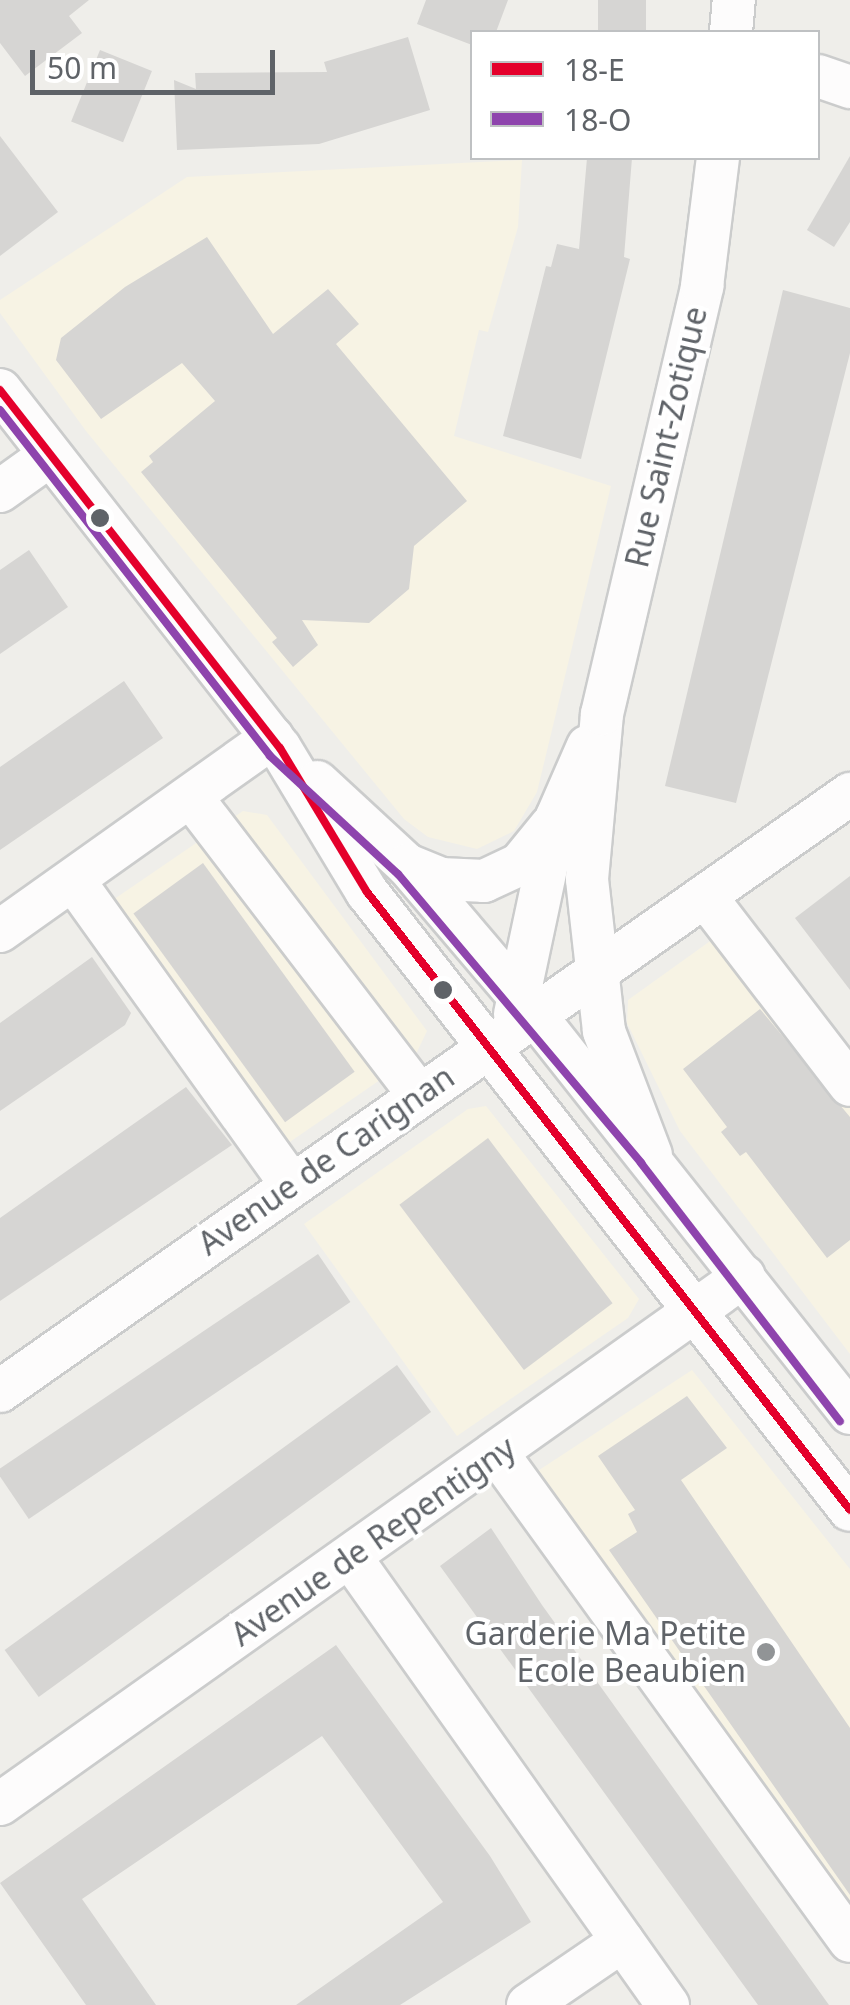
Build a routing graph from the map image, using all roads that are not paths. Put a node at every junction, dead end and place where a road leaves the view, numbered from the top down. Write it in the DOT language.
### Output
graph roads {
  1 [pos="734,0"];
  2 [pos="731,30"];
  3 [pos="820,77"];
  4 [pos="850,87"];
  5 [pos="718,160"];
  6 [pos="0,390"];
  7 [pos="49,456"];
  8 [pos="0,491"];
  9 [pos="602,714"];
  10 [pos="276,743"];
  11 [pos="850,794"];
  12 [pos="192,798"];
  13 [pos="557,817"];
  14 [pos="406,865"];
  15 [pos="74,881"];
  16 [pos="705,896"];
  17 [pos="0,932"];
  18 [pos="593,974"];
  19 [pos="512,1030"];
  20 [pos="850,1085"];
  21 [pos="418,1095"];
  22 [pos="652,1155"];
  23 [pos="291,1184"];
  24 [pos="744,1276"];
  25 [pos="696,1310"];
  26 [pos="0,1390"];
  27 [pos="850,1413"];
  28 [pos="497,1453"];
  29 [pos="850,1510"];
  30 [pos="352,1558"];
  31 [pos="0,1804"];
  32 [pos="622,1941"];
  33 [pos="850,1941"];
  34 [pos="528,2005"];
  35 [pos="668,2005"];
  1 -- 2 [label="street"];
  3 -- 4 [label="street"];
  5 -- 9 [label="street, Rue Saint-Zotique"];
  6 -- 7 [label="street"];
  7 -- 8 [label="street"];
  7 -- 10 [label="street"];
  9 -- 13 [label="street, Rue Saint-Zotique"];
  9 -- 18 [label="street, Rue Saint-Zotique"];
  10 -- 12 [label="street"];
  10 -- 14 [label="street"];
  10 -- 19 [label="street"];
  11 -- 16 [label="street, Avenue de Carignan"];
  12 -- 15 [label="street"];
  12 -- 21 [label="street"];
  13 -- 14 [label="street"];
  13 -- 19 [label="street, Rue Saint-Zotique"];
  14 -- 19 [label="street"];
  15 -- 17 [label="street"];
  15 -- 23 [label="street"];
  16 -- 18 [label="street, Avenue de Carignan"];
  16 -- 20 [label="street"];
  18 -- 19 [label="street, Avenue de Carignan"];
  18 -- 22 [label="street, Rue Saint-Zotique"];
  19 -- 21 [label="street, Avenue de Carignan"];
  19 -- 22 [label="street"];
  19 -- 25 [label="street"];
  21 -- 23 [label="street, Avenue de Carignan"];
  22 -- 24 [label="street"];
  23 -- 26 [label="street, Avenue de Carignan"];
  24 -- 25 [label="street, Avenue de Repentigny"];
  24 -- 27 [label="street"];
  25 -- 28 [label="street, Avenue de Repentigny"];
  25 -- 29 [label="street"];
  28 -- 30 [label="street, Avenue de Repentigny"];
  28 -- 33 [label="street"];
  30 -- 31 [label="street, Avenue de Repentigny"];
  30 -- 32 [label="street"];
  32 -- 34 [label="street"];
  32 -- 35 [label="street"];
}
